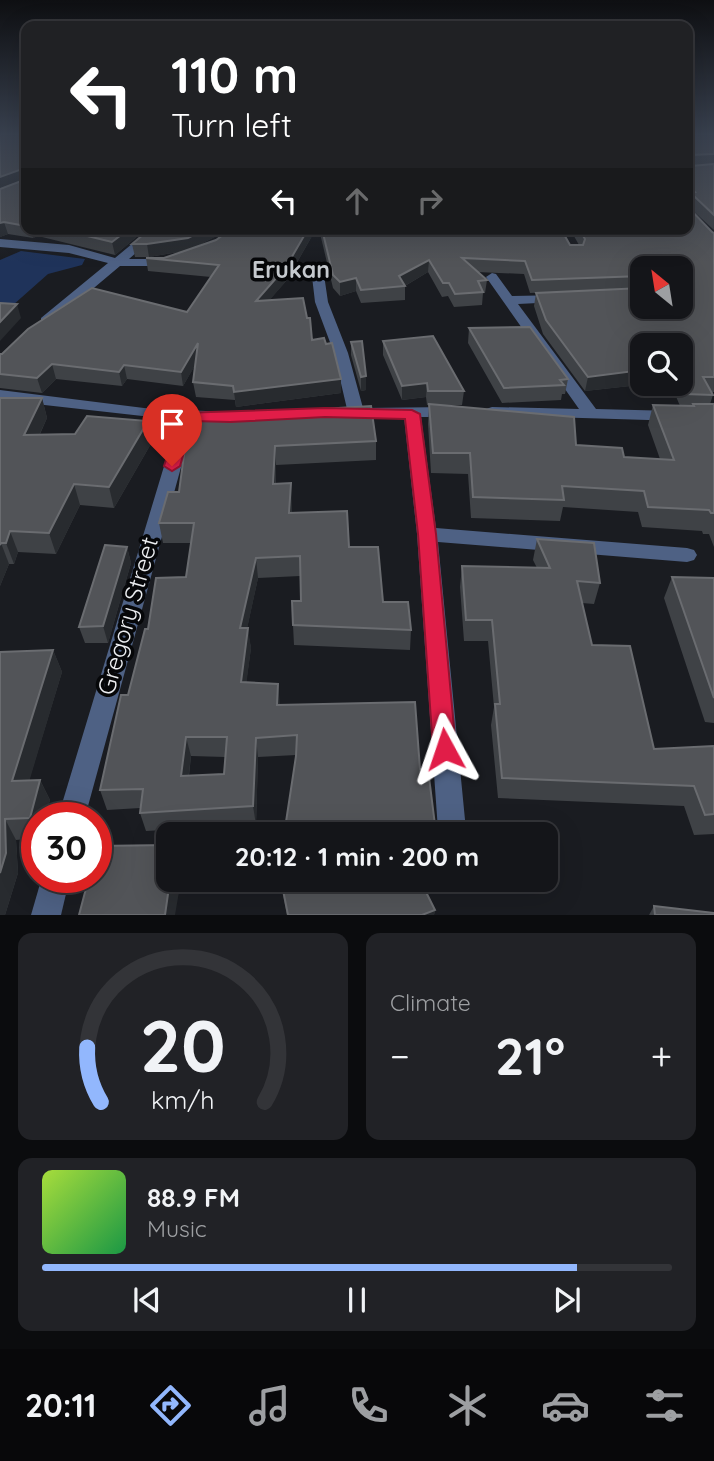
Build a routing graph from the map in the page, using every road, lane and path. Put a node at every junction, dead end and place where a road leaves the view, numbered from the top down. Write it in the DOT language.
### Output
graph roads {
  1 [pos="150,235"];
  2 [pos="0,243"];
  3 [pos="180,260"];
  4 [pos="118,262"];
  5 [pos="317,268"];
  6 [pos="492,277"];
  7 [pos="576,298"];
  8 [pos="509,300"];
  9 [pos="38,328"];
  10 [pos="0,395"];
  11 [pos="335,412"];
  12 [pos="356,413"];
  13 [pos="590,413"];
  14 [pos="412,414"];
  15 [pos="187,416"];
  16 [pos="244,417"];
  17 [pos="714,417"];
  18 [pos="427,534"];
  19 [pos="687,555"];
  20 [pos="76,802"];
  21 [pos="451,822"];
  22 [pos="52,893"];
  23 [pos="46,915"];
  1 -- 4 [label="street"];
  2 -- 4 [label="street"];
  3 -- 4 [label="street"];
  4 -- 9 [label="street"];
  5 -- 12 [label="street"];
  6 -- 8 [label="street"];
  7 -- 8 [label="street"];
  8 -- 13 [label="street"];
  10 -- 15 [label="street"];
  11 -- 12 [label="street"];
  12 -- 14 [label="street"];
  13 -- 14 [label="street"];
  13 -- 17 [label="street"];
  14 -- 18 [label="street"];
  15 -- 16 [label="street"];
  15 -- 20 [label="street, Gregory Street"];
  18 -- 19 [label="street"];
  18 -- 21 [label="street"];
  22 -- 23 [label="street"];
}
